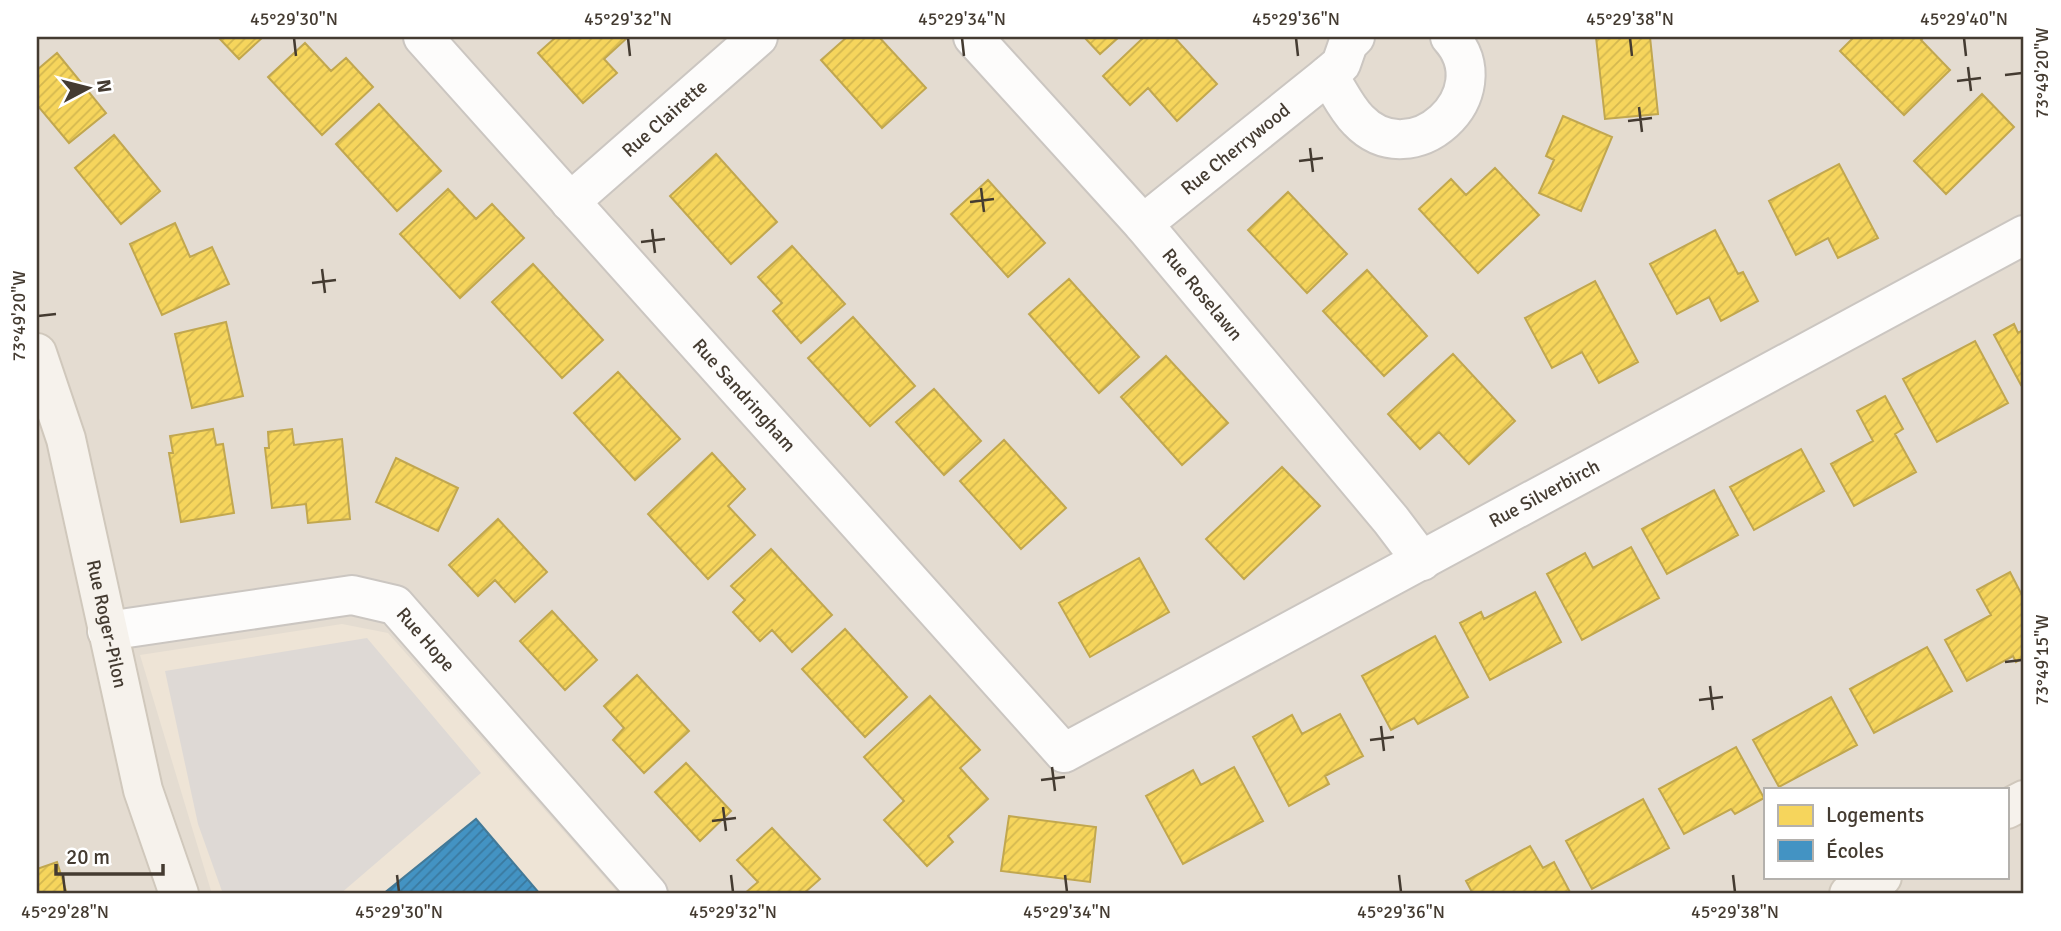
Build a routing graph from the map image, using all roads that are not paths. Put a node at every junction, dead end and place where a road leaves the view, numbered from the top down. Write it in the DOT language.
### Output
graph roads {
  1 [pos="423,37"];
  2 [pos="758,37"];
  3 [pos="973,37"];
  4 [pos="1355,37"];
  5 [pos="1450,37"];
  6 [pos="1328,75"];
  7 [pos="570,202"];
  8 [pos="1143,224"];
  9 [pos="2024,235"];
  10 [pos="37,353"];
  11 [pos="1422,561"];
  12 [pos="107,631"];
  13 [pos="1065,753"];
  14 [pos="2024,800"];
  15 [pos="2008,809"];
  16 [pos="1880,878"];
  17 [pos="179,894"];
  18 [pos="648,894"];
  19 [pos="1849,894"];
  1 -- 7 [label="street, Rue Sandringham"];
  2 -- 7 [label="street, Rue Clairette"];
  3 -- 8 [label="street, Rue Roselawn"];
  4 -- 6 [label="street, Rue Cherrywood"];
  5 -- 6 [label="street"];
  6 -- 8 [label="street, Rue Cherrywood"];
  7 -- 13 [label="street, Rue Sandringham"];
  8 -- 11 [label="street, Rue Roselawn"];
  9 -- 11 [label="street, Rue Silverbirch"];
  10 -- 12 [label="street, Rue Roger-Pilon"];
  11 -- 13 [label="street, Rue Silverbirch"];
  12 -- 17 [label="street, Rue Roger-Pilon"];
  12 -- 18 [label="street, Rue Hope"];
  14 -- 15 [label="street"];
  16 -- 19 [label="street"];
}
